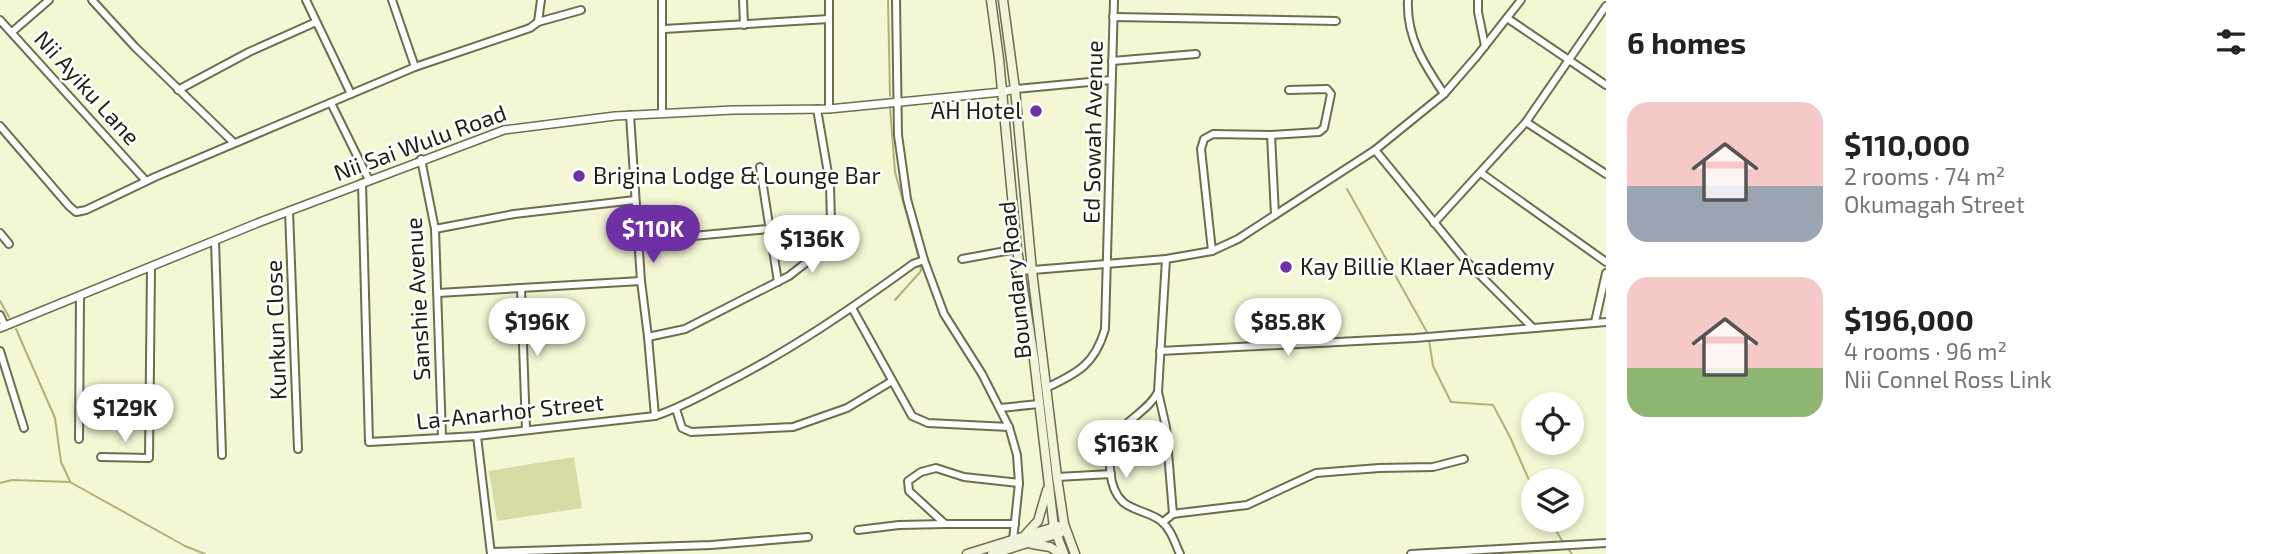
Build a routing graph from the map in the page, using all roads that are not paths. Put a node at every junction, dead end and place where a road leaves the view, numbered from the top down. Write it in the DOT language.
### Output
graph roads {
  1 [pos="49,0"];
  2 [pos="92,0"];
  3 [pos="306,0"];
  4 [pos="393,0"];
  5 [pos="541,0"];
  6 [pos="662,0"];
  7 [pos="743,0"];
  8 [pos="829,0"];
  9 [pos="896,0"];
  10 [pos="992,0"];
  11 [pos="1003,0"];
  12 [pos="1114,0"];
  13 [pos="1408,0"];
  14 [pos="1478,0"];
  15 [pos="1521,0"];
  16 [pos="1606,6"];
  17 [pos="581,10"];
  18 [pos="1113,17"];
  19 [pos="1507,18"];
  20 [pos="829,19"];
  21 [pos="0,20"];
  22 [pos="1336,21"];
  23 [pos="316,22"];
  24 [pos="538,22"];
  25 [pos="744,25"];
  26 [pos="664,29"];
  27 [pos="12,32"];
  28 [pos="1485,46"];
  29 [pos="1196,54"];
  30 [pos="1112,61"];
  31 [pos="1568,61"];
  32 [pos="415,67"];
  33 [pos="1111,80"];
  34 [pos="1606,85"];
  35 [pos="1015,89"];
  36 [pos="178,90"];
  37 [pos="1289,90"];
  38 [pos="1002,92"];
  39 [pos="351,94"];
  40 [pos="1444,94"];
  41 [pos="331,103"];
  42 [pos="898,103"];
  43 [pos="817,109"];
  44 [pos="829,109"];
  45 [pos="662,113"];
  46 [pos="630,115"];
  47 [pos="1526,122"];
  48 [pos="0,126"];
  49 [pos="1271,135"];
  50 [pos="234,143"];
  51 [pos="1375,150"];
  52 [pos="421,159"];
  53 [pos="760,167"];
  54 [pos="1481,173"];
  55 [pos="1606,174"];
  56 [pos="146,181"];
  57 [pos="366,181"];
  58 [pos="635,200"];
  59 [pos="289,211"];
  60 [pos="1275,215"];
  61 [pos="1434,223"];
  62 [pos="435,229"];
  63 [pos="768,229"];
  64 [pos="0,233"];
  65 [pos="693,236"];
  66 [pos="215,241"];
  67 [pos="9,244"];
  68 [pos="1017,248"];
  69 [pos="1212,251"];
  70 [pos="962,259"];
  71 [pos="1166,259"];
  72 [pos="922,260"];
  73 [pos="1606,262"];
  74 [pos="1108,265"];
  75 [pos="151,267"];
  76 [pos="1021,271"];
  77 [pos="1032,271"];
  78 [pos="1606,273"];
  79 [pos="640,281"];
  80 [pos="778,282"];
  81 [pos="521,288"];
  82 [pos="438,293"];
  83 [pos="80,296"];
  84 [pos="852,308"];
  85 [pos="0,315"];
  86 [pos="1606,322"];
  87 [pos="1595,323"];
  88 [pos="3,327"];
  89 [pos="1532,327"];
  90 [pos="648,337"];
  91 [pos="0,351"];
  92 [pos="1160,351"];
  93 [pos="892,381"];
  94 [pos="1046,388"];
  95 [pos="1158,392"];
  96 [pos="1039,404"];
  97 [pos="1000,408"];
  98 [pos="676,409"];
  99 [pos="655,416"];
  100 [pos="1009,427"];
  101 [pos="24,428"];
  102 [pos="526,429"];
  103 [pos="477,436"];
  104 [pos="442,438"];
  105 [pos="79,439"];
  106 [pos="298,449"];
  107 [pos="222,455"];
  108 [pos="101,457"];
  109 [pos="1464,459"];
  110 [pos="1111,474"];
  111 [pos="1057,477"];
  112 [pos="1019,483"];
  113 [pos="1049,483"];
  114 [pos="1173,514"];
  115 [pos="1163,522"];
  116 [pos="945,524"];
  117 [pos="1015,524"];
  118 [pos="1065,528"];
  119 [pos="858,530"];
  120 [pos="1055,531"];
  121 [pos="808,537"];
  122 [pos="1013,540"];
  123 [pos="1026,540"];
  124 [pos="1606,543"];
  125 [pos="1510,551"];
  126 [pos="491,553"];
  127 [pos="967,554"];
  128 [pos="992,554"];
  129 [pos="1063,554"];
  130 [pos="1075,554"];
  131 [pos="1180,554"];
  132 [pos="1411,554"];
  1 -- 27 [label="street"];
  2 -- 36 [label="street"];
  3 -- 23 [label="street"];
  4 -- 32 [label="street"];
  5 -- 24 [label="street"];
  6 -- 26 [label="street"];
  7 -- 25 [label="street"];
  8 -- 20 [label="street"];
  9 -- 42 [label="street"];
  10 -- 38 [label="main road, Boundary Road"];
  11 -- 35 [label="main road, Boundary Road"];
  12 -- 18 [label="street, Ed Sowah Avenue"];
  13 -- 40 [label="street"];
  14 -- 28 [label="street"];
  15 -- 19 [label="street"];
  16 -- 31 [label="street"];
  17 -- 24 [label="street"];
  18 -- 22 [label="street"];
  18 -- 30 [label="street, Ed Sowah Avenue"];
  19 -- 28 [label="street"];
  19 -- 31 [label="street"];
  20 -- 25 [label="street"];
  20 -- 44 [label="street"];
  21 -- 27 [label="street, Nii Ayiku Lane"];
  23 -- 36 [label="street"];
  23 -- 39 [label="street"];
  24 -- 32 [label="street"];
  25 -- 26 [label="street"];
  26 -- 45 [label="street"];
  27 -- 56 [label="street, Nii Ayiku Lane"];
  28 -- 40 [label="street"];
  29 -- 30 [label="street"];
  30 -- 33 [label="street, Ed Sowah Avenue"];
  31 -- 34 [label="street"];
  31 -- 47 [label="street"];
  32 -- 39 [label="street"];
  33 -- 35 [label="street"];
  33 -- 74 [label="street, Ed Sowah Avenue"];
  35 -- 38 [label="street, Nii Sai Wulu Road"];
  35 -- 77 [label="main road, Boundary Road"];
  36 -- 50 [label="street"];
  37 -- 49 [label="street"];
  38 -- 42 [label="street, Nii Sai Wulu Road"];
  38 -- 68 [label="main road, Boundary Road"];
  39 -- 41 [label="street"];
  40 -- 51 [label="street"];
  41 -- 50 [label="street"];
  41 -- 57 [label="street"];
  42 -- 44 [label="street, Nii Sai Wulu Road"];
  42 -- 72 [label="street"];
  43 -- 44 [label="street, Nii Sai Wulu Road"];
  43 -- 45 [label="street, Nii Sai Wulu Road"];
  43 -- 80 [label="street"];
  45 -- 46 [label="street, Nii Sai Wulu Road"];
  46 -- 52 [label="street, Nii Sai Wulu Road"];
  46 -- 58 [label="street"];
  47 -- 54 [label="street"];
  47 -- 55 [label="street"];
  48 -- 56 [label="street"];
  49 -- 60 [label="street"];
  49 -- 69 [label="street"];
  50 -- 56 [label="street"];
  51 -- 60 [label="street"];
  51 -- 61 [label="street"];
  52 -- 57 [label="street, Nii Sai Wulu Road"];
  52 -- 62 [label="street, Sanshie Avenue"];
  53 -- 63 [label="street"];
  54 -- 61 [label="street"];
  54 -- 73 [label="street"];
  57 -- 59 [label="street, Nii Sai Wulu Road"];
  57 -- 104 [label="street, La-Anarhor Street"];
  58 -- 62 [label="street"];
  58 -- 79 [label="street"];
  59 -- 66 [label="street, Nii Sai Wulu Road"];
  59 -- 106 [label="street, Kunkun Close"];
  60 -- 69 [label="street"];
  61 -- 89 [label="street"];
  62 -- 82 [label="street, Sanshie Avenue"];
  63 -- 65 [label="street"];
  63 -- 80 [label="street"];
  64 -- 67 [label="street"];
  66 -- 75 [label="street, Nii Sai Wulu Road"];
  66 -- 107 [label="street"];
  68 -- 70 [label="street"];
  68 -- 76 [label="main road, Boundary Road"];
  69 -- 71 [label="street"];
  71 -- 74 [label="street"];
  71 -- 92 [label="street"];
  72 -- 84 [label="street, La-Anarhor Street"];
  72 -- 97 [label="street"];
  74 -- 77 [label="street"];
  74 -- 94 [label="street, Ed Sowah Avenue"];
  75 -- 83 [label="street, Nii Sai Wulu Road"];
  75 -- 108 [label="street"];
  76 -- 77 [label="street"];
  76 -- 96 [label="main road, Boundary Road"];
  77 -- 94 [label="main road, Boundary Road"];
  78 -- 87 [label="street"];
  79 -- 81 [label="street"];
  79 -- 90 [label="street"];
  80 -- 90 [label="street"];
  81 -- 82 [label="street"];
  81 -- 102 [label="street"];
  82 -- 104 [label="street, Sanshie Avenue"];
  83 -- 88 [label="street, Nii Sai Wulu Road"];
  83 -- 105 [label="street"];
  84 -- 93 [label="street"];
  84 -- 98 [label="street, La-Anarhor Street"];
  85 -- 88 [label="street"];
  86 -- 87 [label="street"];
  87 -- 89 [label="street"];
  89 -- 92 [label="street"];
  90 -- 99 [label="street"];
  91 -- 101 [label="street"];
  92 -- 95 [label="street"];
  93 -- 98 [label="street"];
  93 -- 100 [label="street"];
  94 -- 111 [label="main road, Boundary Road"];
  95 -- 110 [label="street"];
  95 -- 114 [label="street"];
  96 -- 97 [label="street"];
  96 -- 113 [label="main road, Boundary Road"];
  97 -- 100 [label="street"];
  98 -- 99 [label="street, La-Anarhor Street"];
  99 -- 102 [label="street, La-Anarhor Street"];
  100 -- 112 [label="street"];
  102 -- 103 [label="street, La-Anarhor Street"];
  103 -- 104 [label="street, La-Anarhor Street"];
  103 -- 126 [label="street"];
  109 -- 114 [label="street"];
  110 -- 111 [label="street"];
  110 -- 115 [label="street"];
  111 -- 118 [label="main road, Boundary Road"];
  112 -- 116 [label="street"];
  112 -- 117 [label="street"];
  113 -- 120 [label="main road, Boundary Road"];
  113 -- 123 [label="main road"];
  114 -- 115 [label="street"];
  115 -- 131 [label="street"];
  116 -- 117 [label="street"];
  116 -- 119 [label="street"];
  117 -- 122 [label="street"];
  118 -- 120 [label="main road"];
  118 -- 130 [label="main road, Boundary Road"];
  120 -- 123 [label="main road"];
  120 -- 129 [label="main road, Boundary Road"];
  121 -- 126 [label="street"];
  122 -- 123 [label="main road"];
  122 -- 127 [label="main road"];
  123 -- 128 [label="main road"];
  123 -- 129 [label="main road"];
  124 -- 125 [label="street"];
  125 -- 132 [label="street"];
}
